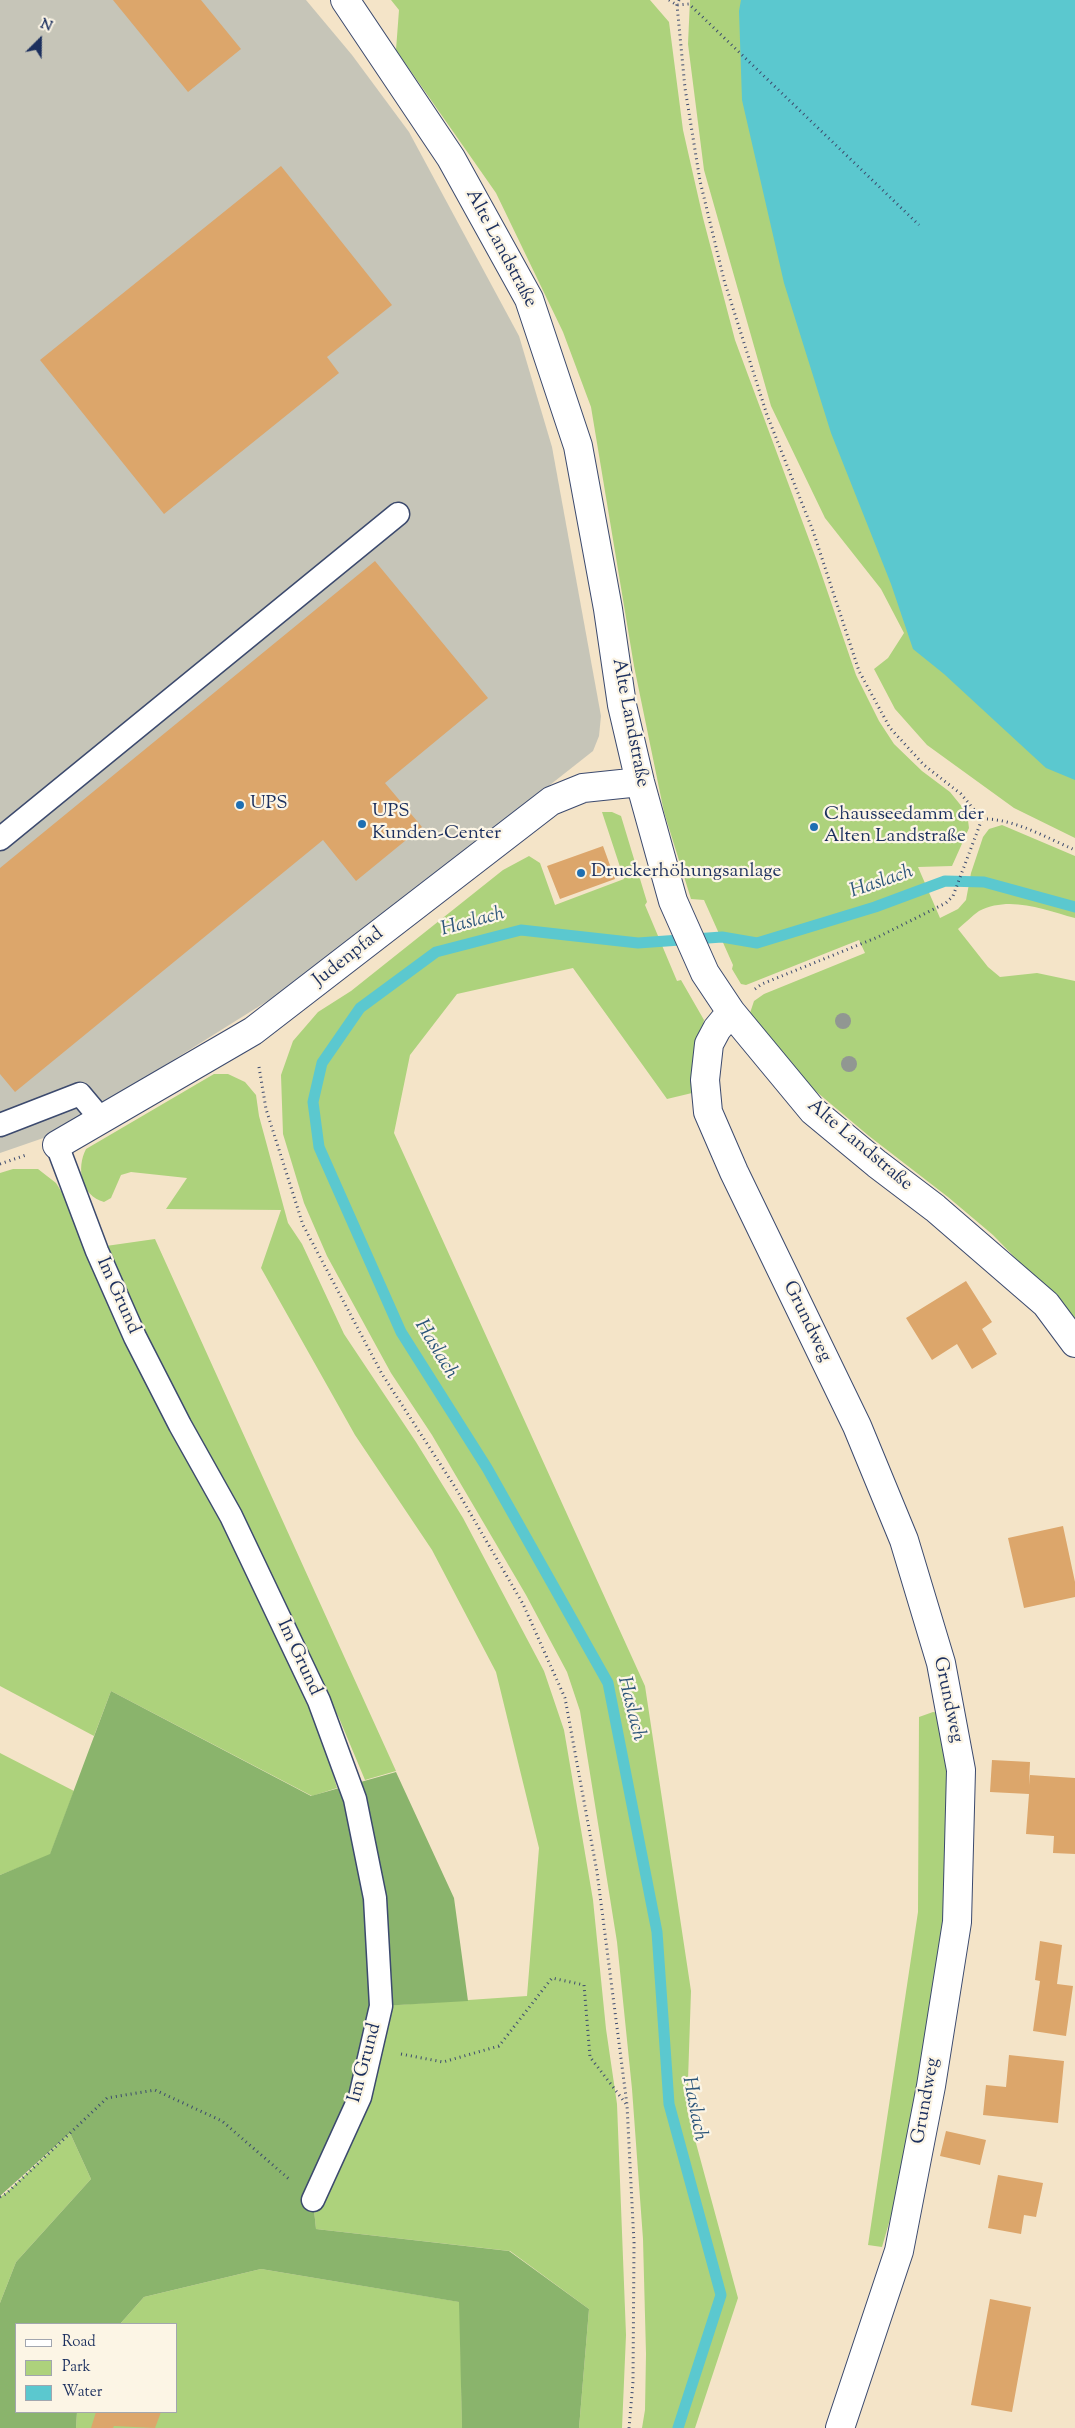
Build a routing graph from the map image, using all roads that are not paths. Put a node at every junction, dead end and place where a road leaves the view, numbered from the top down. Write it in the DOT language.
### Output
graph roads {
  1 [pos="345,0"];
  2 [pos="398,514"];
  3 [pos="640,782"];
  4 [pos="0,839"];
  5 [pos="731,1012"];
  6 [pos="101,1119"];
  7 [pos="0,1125"];
  8 [pos="57,1145"];
  9 [pos="1075,1343"];
  10 [pos="313,2200"];
  11 [pos="840,2428"];
  1 -- 3 [label="street, Alte Landstraße"];
  2 -- 4 [label="lane"];
  3 -- 5 [label="street, Alte Landstraße"];
  3 -- 6 [label="street, Judenpfad"];
  5 -- 9 [label="street, Alte Landstraße"];
  5 -- 11 [label="street, Grundweg"];
  6 -- 7 [label="lane"];
  6 -- 8 [label="street, Judenpfad"];
  8 -- 10 [label="lane, Im Grund"];
}
